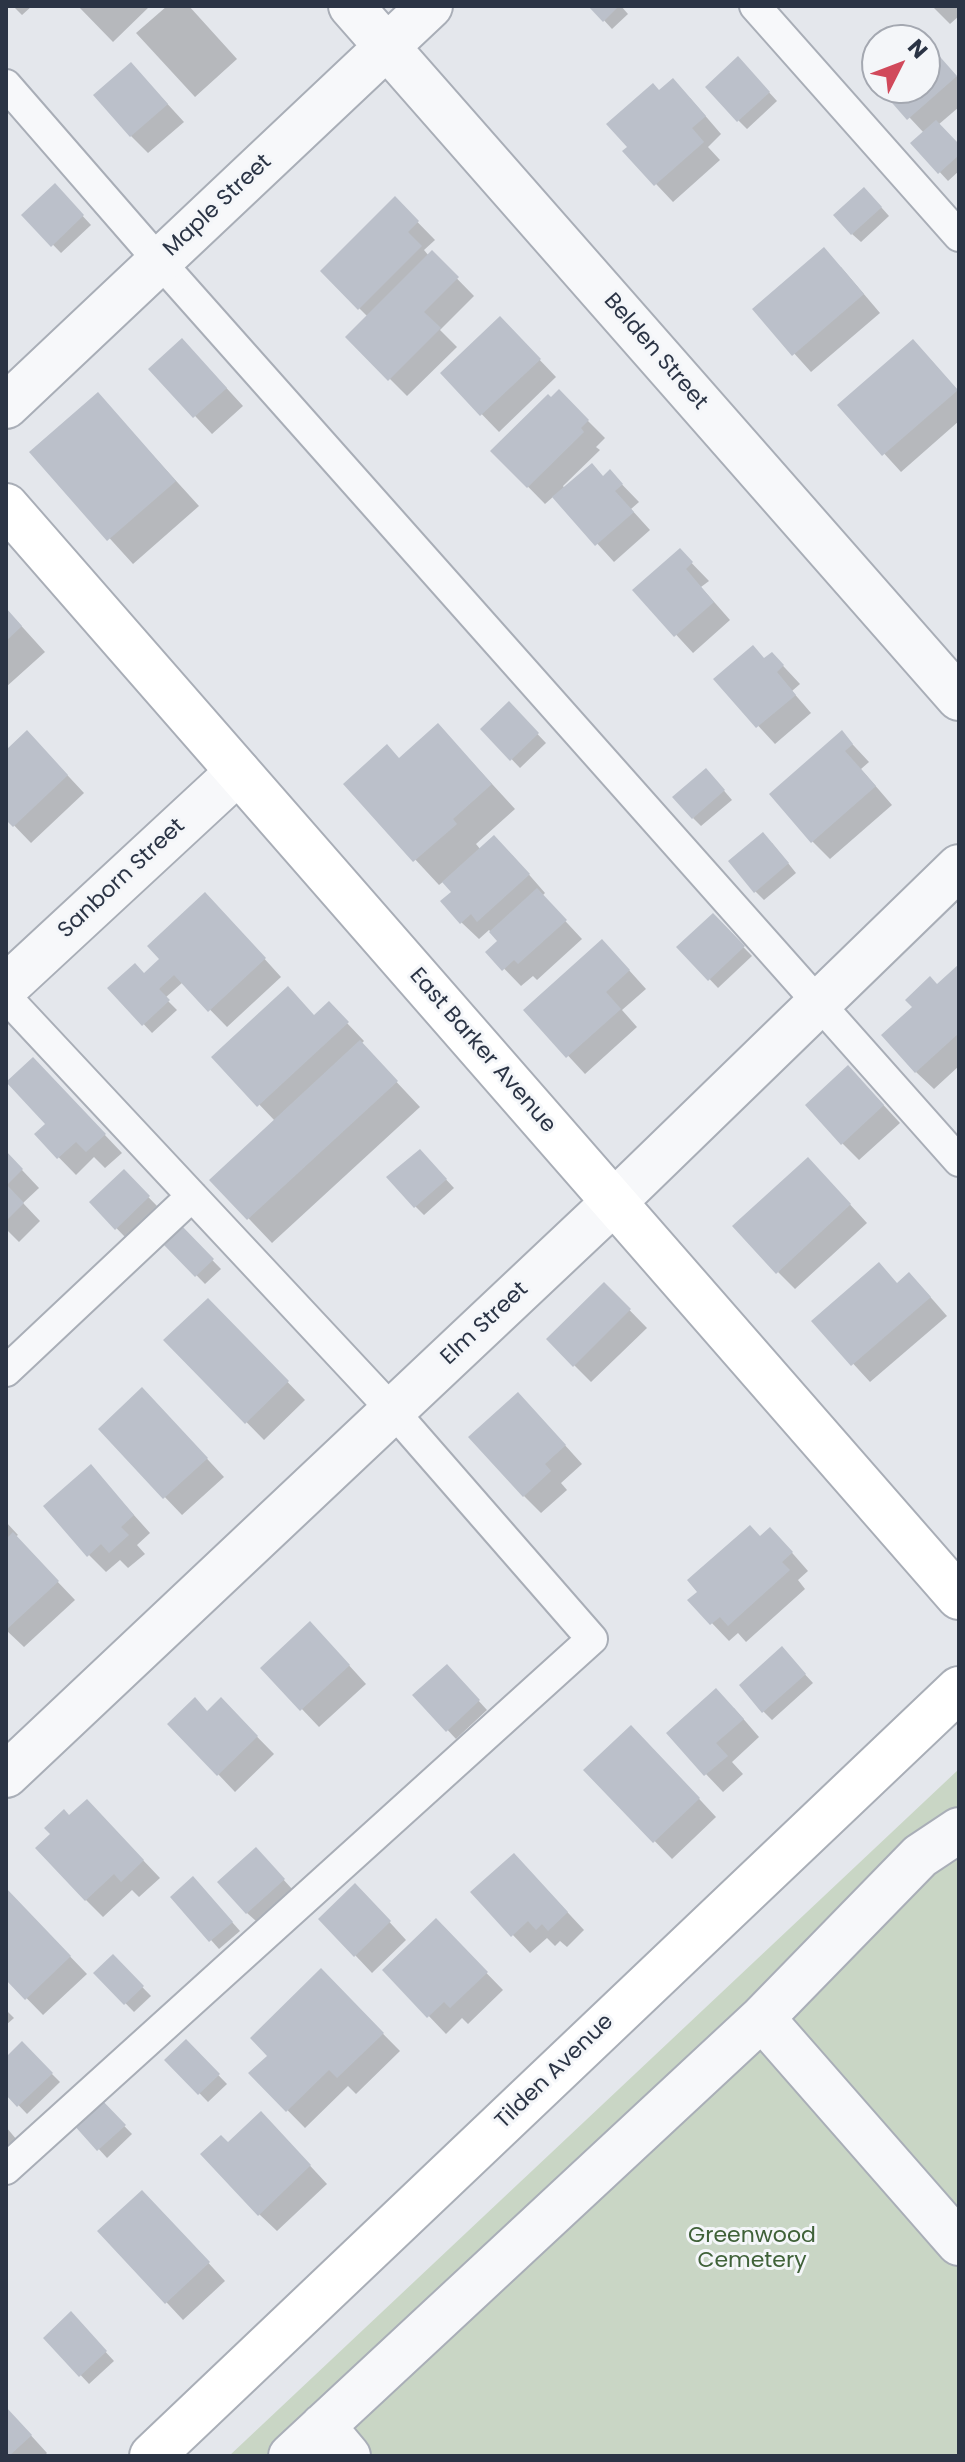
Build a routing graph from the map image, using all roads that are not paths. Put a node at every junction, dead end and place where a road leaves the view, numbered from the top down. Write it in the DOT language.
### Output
graph roads {
  1 [pos="351,6"];
  2 [pos="430,6"];
  3 [pos="755,6"];
  4 [pos="387,47"];
  5 [pos="6,85"];
  6 [pos="959,236"];
  7 [pos="160,262"];
  8 [pos="6,406"];
  9 [pos="6,506"];
  10 [pos="959,698"];
  11 [pos="238,772"];
  12 [pos="959,867"];
  13 [pos="6,987"];
  14 [pos="6,997"];
  15 [pos="819,1003"];
  16 [pos="959,1161"];
  17 [pos="192,1196"];
  18 [pos="614,1202"];
  19 [pos="6,1371"];
  20 [pos="393,1411"];
  21 [pos="959,1597"];
  22 [pos="959,1689"];
  23 [pos="6,1775"];
  24 [pos="959,1830"];
  25 [pos="762,2018"];
  26 [pos="6,2169"];
  27 [pos="959,2243"];
  28 [pos="336,2441"];
  29 [pos="152,2456"];
  30 [pos="291,2456"];
  1 -- 4 [label="street, Belden Street"];
  2 -- 4 [label="street, Maple Street"];
  3 -- 6 [label="lane"];
  4 -- 7 [label="street, Maple Street"];
  4 -- 10 [label="street, Belden Street"];
  5 -- 7 [label="lane"];
  7 -- 8 [label="street, Maple Street"];
  7 -- 15 [label="lane"];
  9 -- 11 [label="street, East Barker Avenue"];
  11 -- 13 [label="street, Sanborn Street"];
  11 -- 18 [label="street, East Barker Avenue"];
  12 -- 15 [label="street, Elm Street"];
  14 -- 17 [label="lane"];
  15 -- 16 [label="lane"];
  15 -- 18 [label="street, Elm Street"];
  17 -- 19 [label="lane"];
  17 -- 20 [label="lane"];
  18 -- 20 [label="street, Elm Street"];
  18 -- 21 [label="street, East Barker Avenue"];
  20 -- 23 [label="street, Elm Street"];
  20 -- 26 [label="lane"];
  22 -- 29 [label="street, Tilden Avenue"];
  24 -- 25 [label="street"];
  25 -- 27 [label="street"];
  25 -- 28 [label="street"];
  28 -- 30 [label="street"];
}
